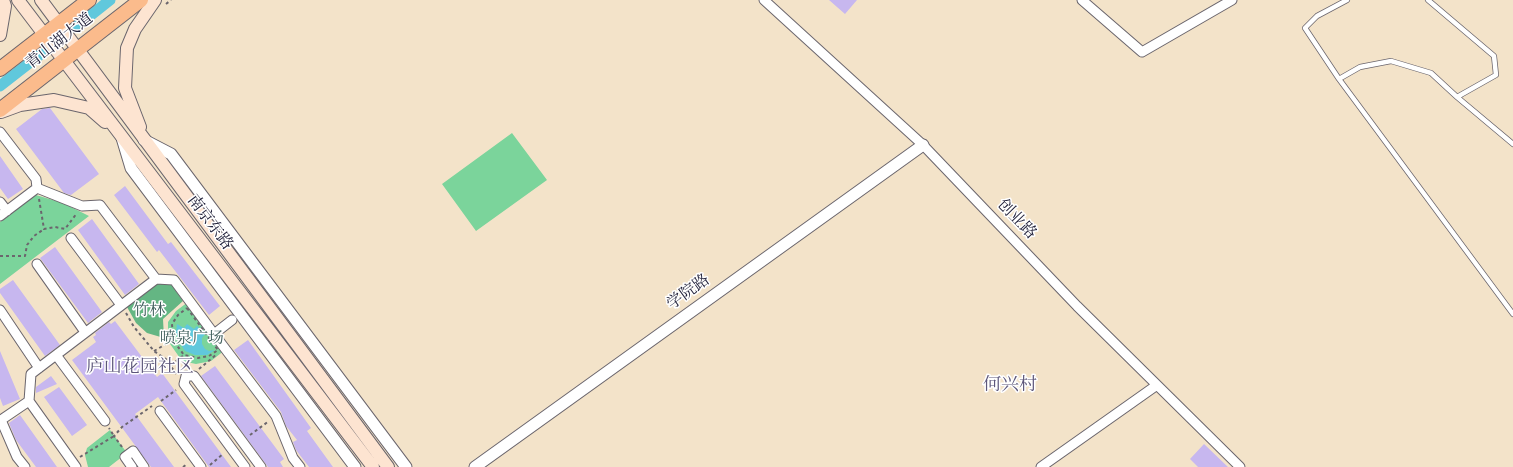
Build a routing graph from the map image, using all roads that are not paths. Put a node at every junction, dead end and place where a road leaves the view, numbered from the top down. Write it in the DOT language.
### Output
graph roads {
  1 [pos="3,0"];
  2 [pos="18,0"];
  3 [pos="41,0"];
  4 [pos="89,0"];
  5 [pos="141,0"];
  6 [pos="155,0"];
  7 [pos="764,0"];
  8 [pos="1082,0"];
  9 [pos="1232,0"];
  10 [pos="1347,0"];
  11 [pos="1428,0"];
  12 [pos="59,24"];
  13 [pos="0,35"];
  14 [pos="44,35"];
  15 [pos="78,50"];
  16 [pos="64,61"];
  17 [pos="0,69"];
  18 [pos="1339,79"];
  19 [pos="1457,97"];
  20 [pos="0,111"];
  21 [pos="0,132"];
  22 [pos="121,134"];
  23 [pos="144,140"];
  24 [pos="1513,144"];
  25 [pos="923,145"];
  26 [pos="38,188"];
  27 [pos="0,202"];
  28 [pos="3,213"];
  29 [pos="71,238"];
  30 [pos="37,264"];
  31 [pos="156,279"];
  32 [pos="121,305"];
  33 [pos="0,310"];
  34 [pos="1513,314"];
  35 [pos="232,320"];
  36 [pos="85,332"];
  37 [pos="214,334"];
  38 [pos="56,355"];
  39 [pos="39,368"];
  40 [pos="1157,385"];
  41 [pos="29,401"];
  42 [pos="160,411"];
  43 [pos="1,418"];
  44 [pos="105,421"];
  45 [pos="74,464"];
  46 [pos="25,467"];
  47 [pos="132,467"];
  48 [pos="144,467"];
  49 [pos="201,467"];
  50 [pos="246,467"];
  51 [pos="261,467"];
  52 [pos="300,467"];
  53 [pos="355,467"];
  54 [pos="373,467"];
  55 [pos="388,467"];
  56 [pos="406,467"];
  57 [pos="475,467"];
  58 [pos="1041,467"];
  59 [pos="1240,467"];
  1 -- 13 [label="main road"];
  2 -- 14 [label="main road, 南京东路"];
  3 -- 12 [label="main road, 南京东路"];
  4 -- 12 [label="main road, 青山湖大道"];
  5 -- 15 [label="main road, 青山湖大道"];
  6 -- 23 [label="main road"];
  7 -- 25 [label="street, 创业路"];
  8 -- 9 [label="street"];
  10 -- 18 [label="lane"];
  11 -- 19 [label="lane"];
  12 -- 14 [label="main road, 青山湖大道"];
  12 -- 15 [label="main road, 南京东路"];
  14 -- 16 [label="main road, 南京东路"];
  14 -- 17 [label="main road, 青山湖大道"];
  15 -- 16 [label="main road, 青山湖大道"];
  15 -- 23 [label="main road, 南京东路"];
  16 -- 20 [label="main road, 青山湖大道"];
  16 -- 22 [label="main road, 南京东路"];
  18 -- 19 [label="lane"];
  18 -- 34 [label="lane"];
  19 -- 24 [label="lane"];
  20 -- 22 [label="main road"];
  21 -- 26 [label="street"];
  22 -- 53 [label="street"];
  22 -- 54 [label="main road, 南京东路"];
  23 -- 55 [label="main road, 南京东路"];
  23 -- 56 [label="street"];
  25 -- 40 [label="street, 创业路"];
  25 -- 57 [label="street, 学院路"];
  26 -- 28 [label="street"];
  26 -- 31 [label="street"];
  27 -- 28 [label="street"];
  29 -- 32 [label="street"];
  30 -- 36 [label="street"];
  31 -- 32 [label="street"];
  31 -- 37 [label="street"];
  32 -- 36 [label="street"];
  33 -- 39 [label="street"];
  35 -- 37 [label="street"];
  36 -- 38 [label="street"];
  37 -- 52 [label="street"];
  38 -- 39 [label="street"];
  38 -- 44 [label="street"];
  39 -- 41 [label="street"];
  40 -- 58 [label="street"];
  40 -- 59 [label="street, 创业路"];
  41 -- 43 [label="street"];
  41 -- 45 [label="street"];
  42 -- 49 [label="street"];
  43 -- 46 [label="street"];
  47 -- 48 [label="street"];
  50 -- 51 [label="street"];
}
